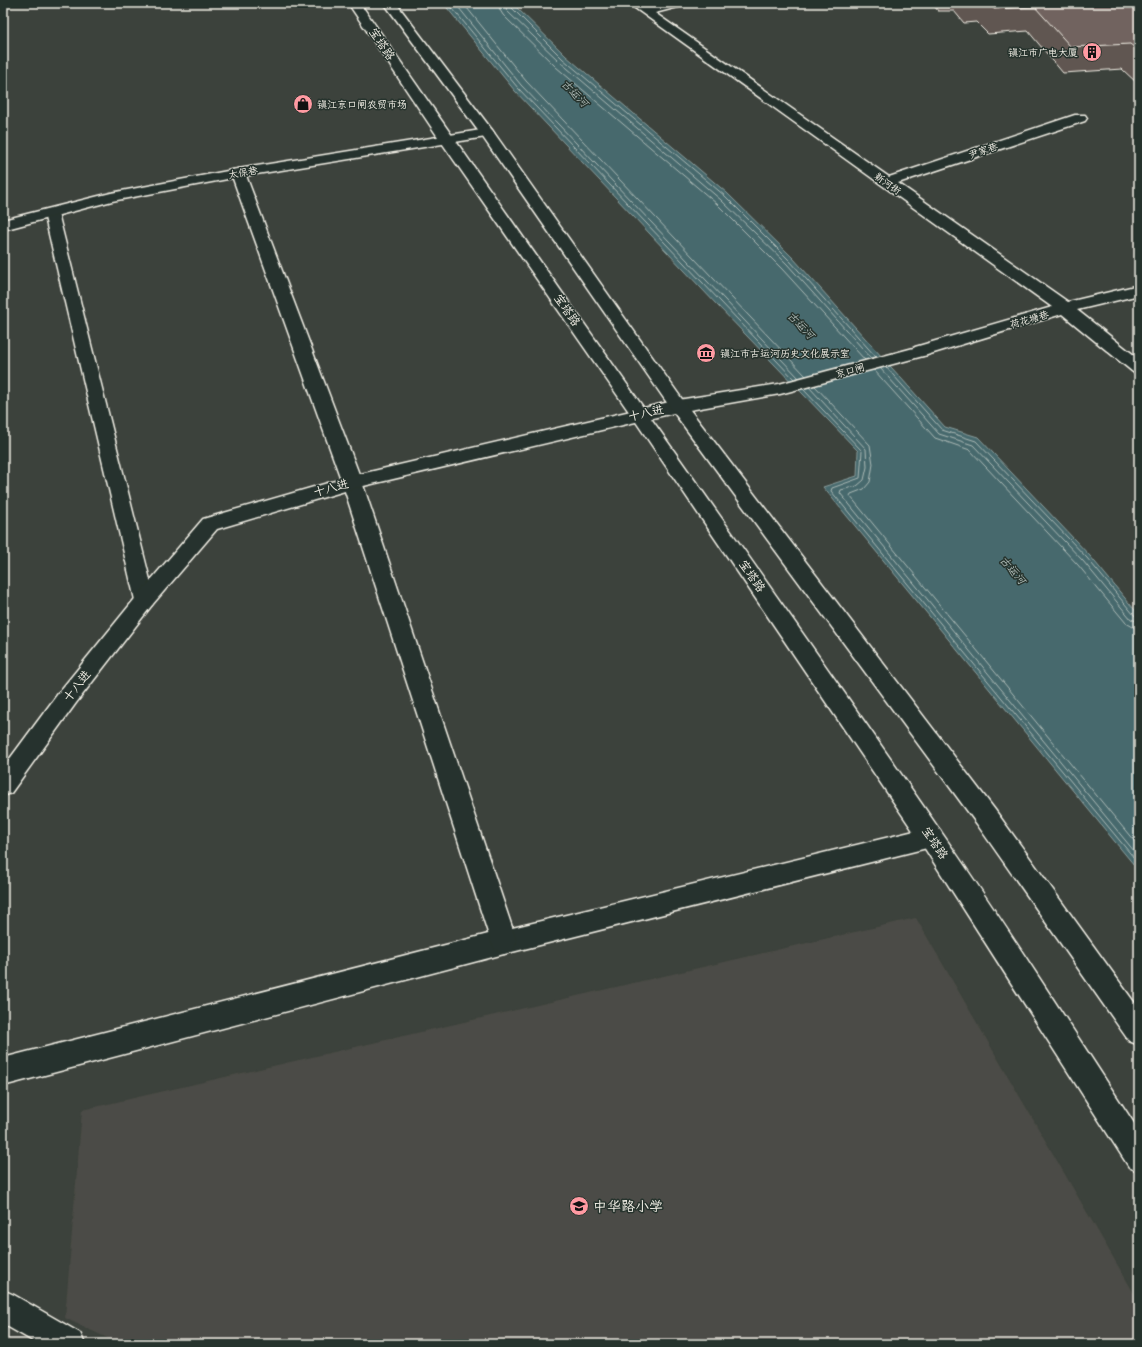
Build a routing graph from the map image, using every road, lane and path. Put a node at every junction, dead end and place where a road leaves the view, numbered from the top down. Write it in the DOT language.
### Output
graph roads {
  1 [pos="354,3"];
  2 [pos="390,3"];
  3 [pos="634,3"];
  4 [pos="682,3"];
  5 [pos="646,11"];
  6 [pos="1080,118"];
  7 [pos="487,133"];
  8 [pos="447,140"];
  9 [pos="238,173"];
  10 [pos="887,182"];
  11 [pos="51,212"];
  12 [pos="3,225"];
  13 [pos="1139,290"];
  14 [pos="1065,308"];
  15 [pos="921,351"];
  16 [pos="1139,368"];
  17 [pos="780,389"];
  18 [pos="678,406"];
  19 [pos="640,415"];
  20 [pos="352,482"];
  21 [pos="145,600"];
  22 [pos="3,786"];
  23 [pos="931,837"];
  24 [pos="504,942"];
  25 [pos="1139,1032"];
  26 [pos="3,1072"];
  27 [pos="1139,1157"];
  28 [pos="3,1306"];
  29 [pos="69,1344"];
  1 -- 8 [label="main road, 宝塔路"];
  2 -- 7 [label="main road"];
  3 -- 5 [label="main road, 新河街"];
  4 -- 5 [label="main road"];
  5 -- 10 [label="main road, 新河街"];
  6 -- 10 [label="main road, 尹家巷"];
  7 -- 8 [label="main road, 太保巷"];
  7 -- 18 [label="main road"];
  8 -- 9 [label="main road, 太保巷"];
  8 -- 19 [label="main road, 宝塔路"];
  9 -- 11 [label="main road, 太保巷"];
  9 -- 20 [label="main road"];
  10 -- 14 [label="main road, 新河街"];
  11 -- 12 [label="main road, 太保巷"];
  11 -- 21 [label="main road"];
  13 -- 14 [label="main road, 荷花塘巷"];
  14 -- 15 [label="main road, 荷花塘巷"];
  14 -- 16 [label="main road, 新河街"];
  15 -- 17 [label="main road, 京口闸"];
  17 -- 18 [label="main road, 十八进"];
  18 -- 19 [label="main road, 十八进"];
  18 -- 25 [label="main road"];
  19 -- 20 [label="main road, 十八进"];
  19 -- 23 [label="main road, 宝塔路"];
  20 -- 21 [label="main road, 十八进"];
  20 -- 24 [label="main road"];
  21 -- 22 [label="main road, 十八进"];
  23 -- 24 [label="main road"];
  23 -- 27 [label="main road, 宝塔路"];
  24 -- 26 [label="main road"];
  28 -- 29 [label="main road"];
}
